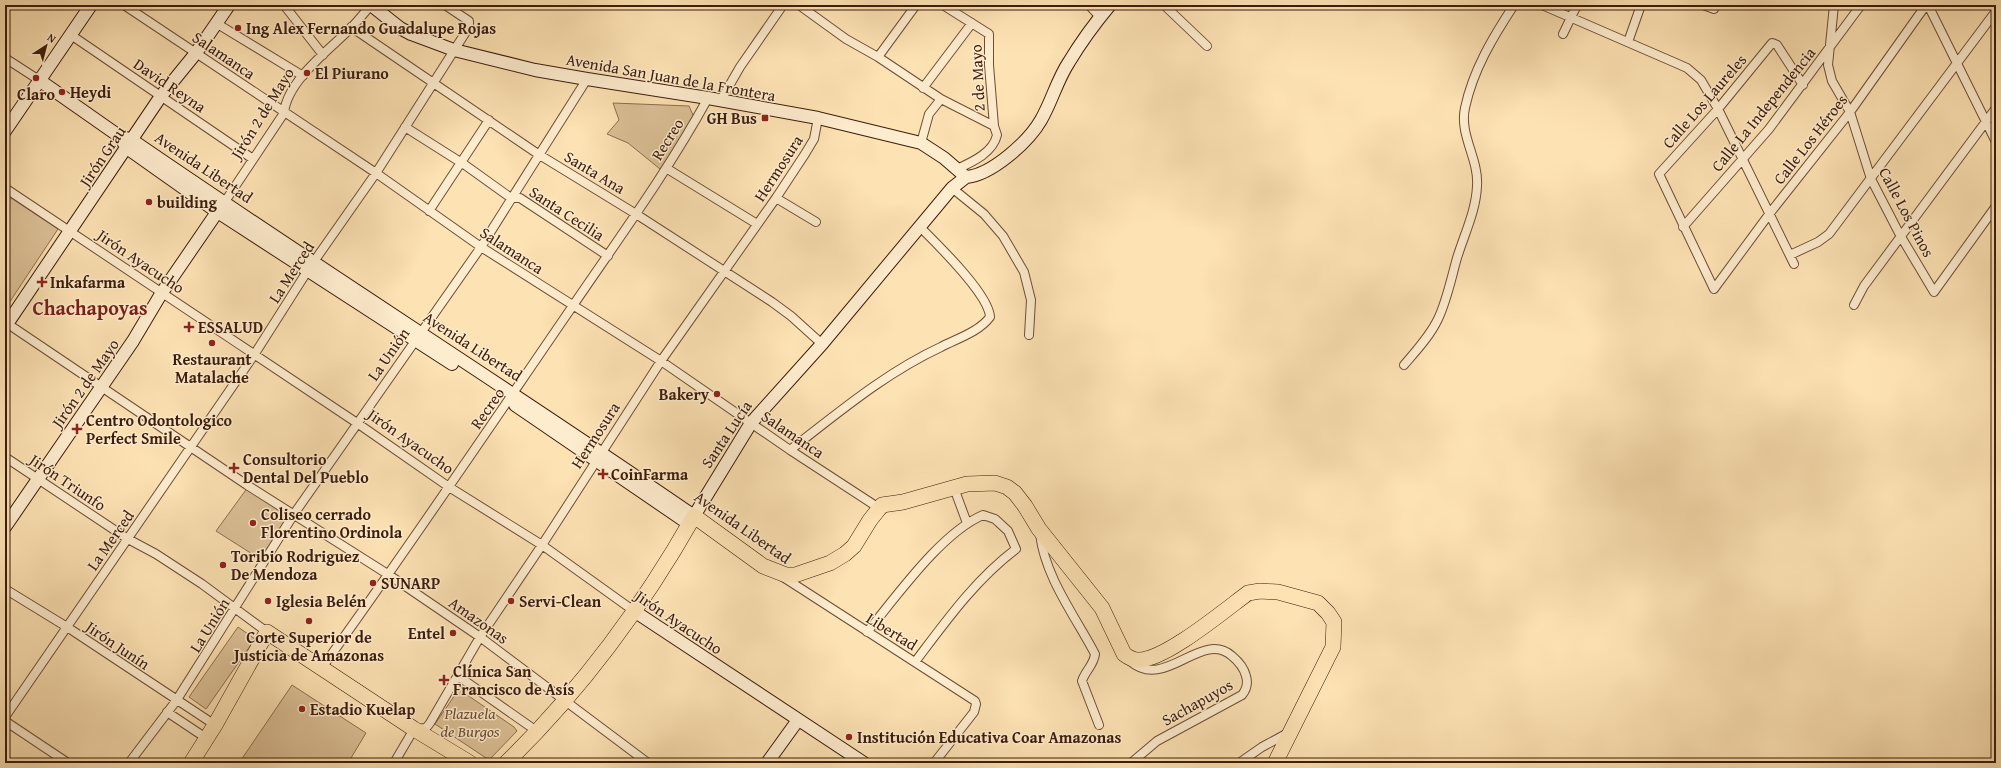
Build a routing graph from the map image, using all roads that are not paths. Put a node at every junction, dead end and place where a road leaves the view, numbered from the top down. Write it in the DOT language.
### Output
graph roads {
  1 [pos="91,5"];
  2 [pos="124,5"];
  3 [pos="229,5"];
  4 [pos="284,5"];
  5 [pos="371,5"];
  6 [pos="445,5"];
  7 [pos="783,5"];
  8 [pos="799,5"];
  9 [pos="916,5"];
  10 [pos="943,5"];
  11 [pos="1089,5"];
  12 [pos="1110,5"];
  13 [pos="1164,5"];
  14 [pos="1514,5"];
  15 [pos="1542,5"];
  16 [pos="1577,5"];
  17 [pos="1641,5"];
  18 [pos="1703,5"];
  19 [pos="1861,5"];
  20 [pos="1927,5"];
  21 [pos="1835,6"];
  22 [pos="1714,9"];
  23 [pos="1996,11"];
  24 [pos="1100,17"];
  25 [pos="1572,18"];
  26 [pos="216,23"];
  27 [pos="972,23"];
  28 [pos="351,28"];
  29 [pos="1563,34"];
  30 [pos="71,35"];
  31 [pos="1628,42"];
  32 [pos="1207,46"];
  33 [pos="1831,47"];
  34 [pos="454,50"];
  35 [pos="196,53"];
  36 [pos="323,55"];
  37 [pos="878,57"];
  38 [pos="5,58"];
  39 [pos="1957,64"];
  40 [pos="303,76"];
  41 [pos="588,79"];
  42 [pos="39,80"];
  43 [pos="433,84"];
  44 [pos="1803,85"];
  45 [pos="923,88"];
  46 [pos="161,96"];
  47 [pos="708,98"];
  48 [pos="941,99"];
  49 [pos="722,100"];
  50 [pos="1996,108"];
  51 [pos="1718,109"];
  52 [pos="1850,112"];
  53 [pos="284,113"];
  54 [pos="818,118"];
  55 [pos="489,120"];
  56 [pos="1986,122"];
  57 [pos="994,126"];
  58 [pos="405,127"];
  59 [pos="5,131"];
  60 [pos="1996,142"];
  61 [pos="921,143"];
  62 [pos="130,144"];
  63 [pos="538,154"];
  64 [pos="253,158"];
  65 [pos="1743,159"];
  66 [pos="461,164"];
  67 [pos="666,168"];
  68 [pos="376,173"];
  69 [pos="962,174"];
  70 [pos="1871,179"];
  71 [pos="5,188"];
  72 [pos="952,188"];
  73 [pos="511,198"];
  74 [pos="776,198"];
  75 [pos="1996,206"];
  76 [pos="221,207"];
  77 [pos="429,211"];
  78 [pos="1770,213"];
  79 [pos="636,214"];
  80 [pos="816,222"];
  81 [pos="757,224"];
  82 [pos="918,226"];
  83 [pos="1683,227"];
  84 [pos="70,232"];
  85 [pos="1900,235"];
  86 [pos="480,247"];
  87 [pos="1790,255"];
  88 [pos="608,256"];
  89 [pos="1794,264"];
  90 [pos="311,266"];
  91 [pos="723,270"];
  92 [pos="161,294"];
  93 [pos="573,305"];
  94 [pos="1854,305"];
  95 [pos="6,324"];
  96 [pos="1029,335"];
  97 [pos="417,336"];
  98 [pos="822,344"];
  99 [pos="254,355"];
  100 [pos="661,361"];
  101 [pos="1404,365"];
  102 [pos="100,387"];
  103 [pos="511,397"];
  104 [pos="357,423"];
  105 [pos="751,423"];
  106 [pos="191,448"];
  107 [pos="790,450"];
  108 [pos="598,456"];
  109 [pos="5,457"];
  110 [pos="39,478"];
  111 [pos="448,487"];
  112 [pos="954,488"];
  113 [pos="886,508"];
  114 [pos="294,514"];
  115 [pos="691,520"];
  116 [pos="967,523"];
  117 [pos="5,527"];
  118 [pos="1039,529"];
  119 [pos="128,539"];
  120 [pos="542,545"];
  121 [pos="774,571"];
  122 [pos="388,575"];
  123 [pos="791,582"];
  124 [pos="5,589"];
  125 [pos="235,609"];
  126 [pos="634,612"];
  127 [pos="67,627"];
  128 [pos="267,632"];
  129 [pos="867,632"];
  130 [pos="480,637"];
  131 [pos="1124,654"];
  132 [pos="915,662"];
  133 [pos="321,669"];
  134 [pos="458,676"];
  135 [pos="176,701"];
  136 [pos="566,701"];
  137 [pos="167,712"];
  138 [pos="5,717"];
  139 [pos="798,720"];
  140 [pos="5,721"];
  141 [pos="215,725"];
  142 [pos="1099,725"];
  143 [pos="414,729"];
  144 [pos="538,732"];
  145 [pos="1291,732"];
  146 [pos="206,738"];
  147 [pos="68,763"];
  148 [pos="129,763"];
  149 [pos="190,763"];
  150 [pos="394,763"];
  151 [pos="470,763"];
  152 [pos="506,763"];
  153 [pos="648,763"];
  154 [pos="768,763"];
  155 [pos="864,763"];
  156 [pos="934,763"];
  157 [pos="1131,763"];
  158 [pos="1239,763"];
  159 [pos="1275,763"];
  1 -- 30 [label="main road"];
  2 -- 35 [label="street, Salamanca"];
  3 -- 26 [label="main road, Jirón Grau"];
  4 -- 36 [label="street"];
  5 -- 28 [label="street, Jirón 2 de Mayo"];
  5 -- 34 [label="main road, Avenida San Juan de la Frontera"];
  6 -- 34 [label="street, La Merced"];
  7 -- 49 [label="street"];
  8 -- 37 [label="street"];
  9 -- 37 [label="street"];
  10 -- 27 [label="street, 2 de Mayo"];
  11 -- 24 [label="street"];
  12 -- 24 [label="main road, Santa Lucía"];
  13 -- 32 [label="street"];
  14 -- 101 [label="street"];
  15 -- 25 [label="street"];
  16 -- 25 [label="street"];
  17 -- 31 [label="street"];
  18 -- 22 [label="street"];
  19 -- 33 [label="street, Calle La Independencia"];
  20 -- 39 [label="street"];
  20 -- 52 [label="street, Calle Los Héroes"];
  21 -- 33 [label="street, Calle Los Pinos"];
  23 -- 39 [label="street"];
  24 -- 69 [label="main road, Santa Lucía"];
  25 -- 29 [label="street"];
  25 -- 31 [label="street"];
  26 -- 35 [label="main road, Jirón Grau"];
  26 -- 40 [label="street"];
  27 -- 45 [label="street"];
  27 -- 57 [label="street, 2 de Mayo"];
  28 -- 36 [label="street, Jirón 2 de Mayo"];
  28 -- 43 [label="street, Santa Ana"];
  30 -- 42 [label="main road"];
  30 -- 46 [label="street, David Reyna"];
  31 -- 51 [label="street"];
  33 -- 44 [label="street, Calle La Independencia"];
  33 -- 52 [label="street, Calle Los Pinos"];
  34 -- 41 [label="main road, Avenida San Juan de la Frontera"];
  34 -- 43 [label="street, La Merced"];
  35 -- 46 [label="main road, Jirón Grau"];
  35 -- 53 [label="street, Salamanca"];
  36 -- 40 [label="street, Jirón 2 de Mayo"];
  37 -- 45 [label="street"];
  38 -- 42 [label="street, Avenida Libertad"];
  39 -- 56 [label="street"];
  39 -- 70 [label="street"];
  40 -- 53 [label="street, Jirón 2 de Mayo"];
  41 -- 47 [label="main road, Avenida San Juan de la Frontera"];
  41 -- 63 [label="street, La Unión"];
  42 -- 59 [label="main road"];
  42 -- 62 [label="main road, Avenida Libertad"];
  43 -- 55 [label="street, Santa Ana"];
  43 -- 58 [label="street, La Merced"];
  44 -- 51 [label="street, Calle Los Laureles"];
  44 -- 65 [label="street, Calle La Independencia"];
  45 -- 48 [label="street"];
  46 -- 62 [label="main road, Jirón Grau"];
  46 -- 64 [label="street, David Reyna"];
  47 -- 49 [label="main road, Avenida San Juan de la Frontera"];
  47 -- 67 [label="street, Recreo"];
  48 -- 57 [label="street"];
  48 -- 61 [label="street"];
  49 -- 54 [label="main road, Avenida San Juan de la Frontera"];
  50 -- 56 [label="street"];
  51 -- 65 [label="street"];
  51 -- 83 [label="street, Calle Los Laureles"];
  52 -- 70 [label="street, Calle Los Pinos"];
  52 -- 78 [label="street, Calle Los Héroes"];
  53 -- 64 [label="street, Jirón 2 de Mayo"];
  53 -- 68 [label="street, Salamanca"];
  54 -- 61 [label="main road, Avenida San Juan de la Frontera"];
  54 -- 74 [label="street, Hermosura"];
  55 -- 63 [label="street, Santa Ana"];
  55 -- 66 [label="street"];
  56 -- 60 [label="street"];
  56 -- 85 [label="street"];
  57 -- 69 [label="street"];
  58 -- 66 [label="street, Santa Cecilia"];
  58 -- 68 [label="street, La Merced"];
  61 -- 69 [label="main road, Avenida San Juan de la Frontera"];
  62 -- 76 [label="main road, Avenida Libertad"];
  62 -- 84 [label="main road, Jirón Grau"];
  63 -- 73 [label="street, La Unión"];
  63 -- 79 [label="street, Santa Ana"];
  64 -- 76 [label="street, Jirón 2 de Mayo"];
  65 -- 78 [label="street"];
  65 -- 83 [label="street, Calle La Independencia"];
  66 -- 73 [label="street, Santa Cecilia"];
  66 -- 77 [label="street"];
  67 -- 79 [label="street, Recreo"];
  67 -- 81 [label="street"];
  68 -- 77 [label="street, Salamanca"];
  68 -- 90 [label="street, La Merced"];
  69 -- 72 [label="main road, Santa Lucía"];
  70 -- 85 [label="street, Calle Los Pinos"];
  70 -- 87 [label="street"];
  71 -- 84 [label="street, Jirón Ayacucho"];
  72 -- 82 [label="main road, Santa Lucía"];
  72 -- 96 [label="street"];
  73 -- 86 [label="street, La Unión"];
  73 -- 88 [label="street, Santa Cecilia"];
  74 -- 80 [label="street"];
  74 -- 81 [label="street, Hermosura"];
  75 -- 85 [label="street, Calle Los Pinos"];
  76 -- 90 [label="main road, Avenida Libertad"];
  76 -- 92 [label="main road, Jirón 2 de Mayo"];
  77 -- 86 [label="street, Salamanca"];
  78 -- 83 [label="street, Calle Los Héroes"];
  78 -- 87 [label="street"];
  79 -- 88 [label="street, Recreo"];
  79 -- 91 [label="street, Santa Ana"];
  81 -- 91 [label="street, Hermosura"];
  82 -- 98 [label="main road, Santa Lucía"];
  82 -- 107 [label="street"];
  84 -- 92 [label="street, Jirón Ayacucho"];
  84 -- 95 [label="main road, Jirón Grau"];
  85 -- 94 [label="street"];
  86 -- 93 [label="street, Salamanca"];
  86 -- 97 [label="street, La Unión"];
  87 -- 89 [label="street"];
  88 -- 93 [label="street, Recreo"];
  90 -- 97 [label="main road, Avenida Libertad"];
  90 -- 99 [label="street, La Merced"];
  91 -- 98 [label="street, Santa Ana"];
  91 -- 100 [label="street, Hermosura"];
  92 -- 99 [label="street, Jirón Ayacucho"];
  92 -- 102 [label="main road, Jirón 2 de Mayo"];
  93 -- 100 [label="street, Salamanca"];
  93 -- 103 [label="street, Recreo"];
  95 -- 102 [label="street, Amazonas"];
  97 -- 103 [label="main road, Avenida Libertad"];
  97 -- 104 [label="street, La Unión"];
  98 -- 105 [label="main road, Santa Lucía"];
  99 -- 104 [label="street, Jirón Ayacucho"];
  99 -- 106 [label="street, La Merced"];
  100 -- 105 [label="street, Salamanca"];
  100 -- 108 [label="street, Hermosura"];
  102 -- 106 [label="street, Amazonas"];
  102 -- 110 [label="main road, Jirón 2 de Mayo"];
  103 -- 108 [label="main road, Avenida Libertad"];
  103 -- 111 [label="street, Recreo"];
  104 -- 111 [label="street, Jirón Ayacucho"];
  104 -- 114 [label="street, La Unión"];
  105 -- 107 [label="street, Salamanca"];
  105 -- 115 [label="main road, Santa Lucía"];
  106 -- 114 [label="street, Amazonas"];
  106 -- 119 [label="street, La Merced"];
  107 -- 113 [label="street, Salamanca"];
  108 -- 115 [label="main road, Avenida Libertad"];
  108 -- 120 [label="street, Hermosura"];
  109 -- 110 [label="street, Jirón Triunfo"];
  110 -- 117 [label="main road, Jirón 2 de Mayo"];
  110 -- 119 [label="street, Jirón Triunfo"];
  111 -- 120 [label="street, Jirón Ayacucho"];
  111 -- 122 [label="street, Recreo"];
  112 -- 113 [label="highway"];
  112 -- 116 [label="street"];
  112 -- 118 [label="highway"];
  113 -- 121 [label="highway"];
  113 -- 123 [label="highway"];
  114 -- 122 [label="street, Amazonas"];
  114 -- 125 [label="street, La Unión"];
  115 -- 121 [label="highway, Avenida Libertad"];
  115 -- 123 [label="highway, Avenida Libertad"];
  115 -- 126 [label="highway, Santa Lucía"];
  116 -- 129 [label="street"];
  116 -- 132 [label="street"];
  118 -- 131 [label="highway"];
  118 -- 142 [label="street"];
  119 -- 125 [label="street, Jirón Triunfo"];
  119 -- 127 [label="street, La Merced"];
  120 -- 126 [label="street, Jirón Ayacucho"];
  120 -- 130 [label="street, Hermosura"];
  121 -- 123 [label="street, Avenida Libertad"];
  122 -- 130 [label="street, Amazonas"];
  122 -- 133 [label="street, Recreo"];
  123 -- 129 [label="street, Libertad"];
  124 -- 127 [label="street, Jirón Junín"];
  125 -- 128 [label="street, Jirón Triunfo"];
  125 -- 135 [label="street, La Unión"];
  126 -- 136 [label="highway, Santa Lucía"];
  126 -- 139 [label="main road, Jirón Ayacucho"];
  127 -- 135 [label="street, Jirón Junín"];
  127 -- 138 [label="street, La Merced"];
  128 -- 133 [label="highway"];
  128 -- 141 [label="highway"];
  129 -- 132 [label="street, Libertad"];
  130 -- 134 [label="street, Hermosura"];
  130 -- 136 [label="street, Amazonas"];
  131 -- 145 [label="highway"];
  131 -- 157 [label="street, Sachapuyos"];
  132 -- 156 [label="street, Libertad"];
  133 -- 143 [label="highway"];
  134 -- 143 [label="street, Hermosura"];
  134 -- 144 [label="street"];
  135 -- 137 [label="street, La Unión"];
  135 -- 141 [label="street, Jirón Junín"];
  136 -- 144 [label="highway, Santa Lucía"];
  136 -- 153 [label="street, Amazonas"];
  137 -- 146 [label="street"];
  137 -- 148 [label="street, La Unión"];
  139 -- 154 [label="main road"];
  139 -- 155 [label="main road, Jirón Ayacucho"];
  140 -- 147 [label="street"];
  141 -- 146 [label="highway"];
  143 -- 150 [label="street"];
  143 -- 151 [label="highway"];
  144 -- 152 [label="highway, Santa Lucía"];
  145 -- 158 [label="street"];
  145 -- 159 [label="highway"];
  146 -- 149 [label="highway"];
}
